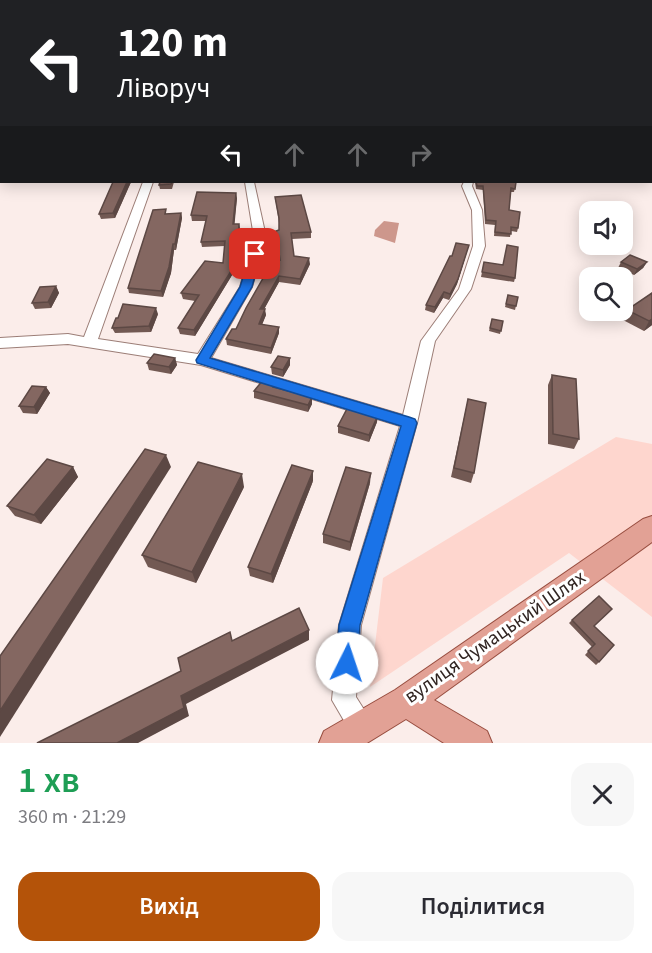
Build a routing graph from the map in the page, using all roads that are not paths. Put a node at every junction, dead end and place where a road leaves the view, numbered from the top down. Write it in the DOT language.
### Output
graph roads {
  1 [pos="148,183"];
  2 [pos="250,183"];
  3 [pos="468,183"];
  4 [pos="0,343"];
  5 [pos="89,343"];
  6 [pos="202,360"];
  7 [pos="409,423"];
  8 [pos="652,527"];
  9 [pos="406,701"];
  10 [pos="349,735"];
  11 [pos="475,743"];
  1 -- 5 [label="street"];
  2 -- 6 [label="street"];
  3 -- 7 [label="street"];
  4 -- 5 [label="street"];
  5 -- 6 [label="street"];
  6 -- 7 [label="street"];
  7 -- 10 [label="street"];
  8 -- 9 [label="main road, вулиця Чумацький Шлях"];
  9 -- 10 [label="main road, вулиця Чумацький Шлях"];
  9 -- 11 [label="main road"];
}
